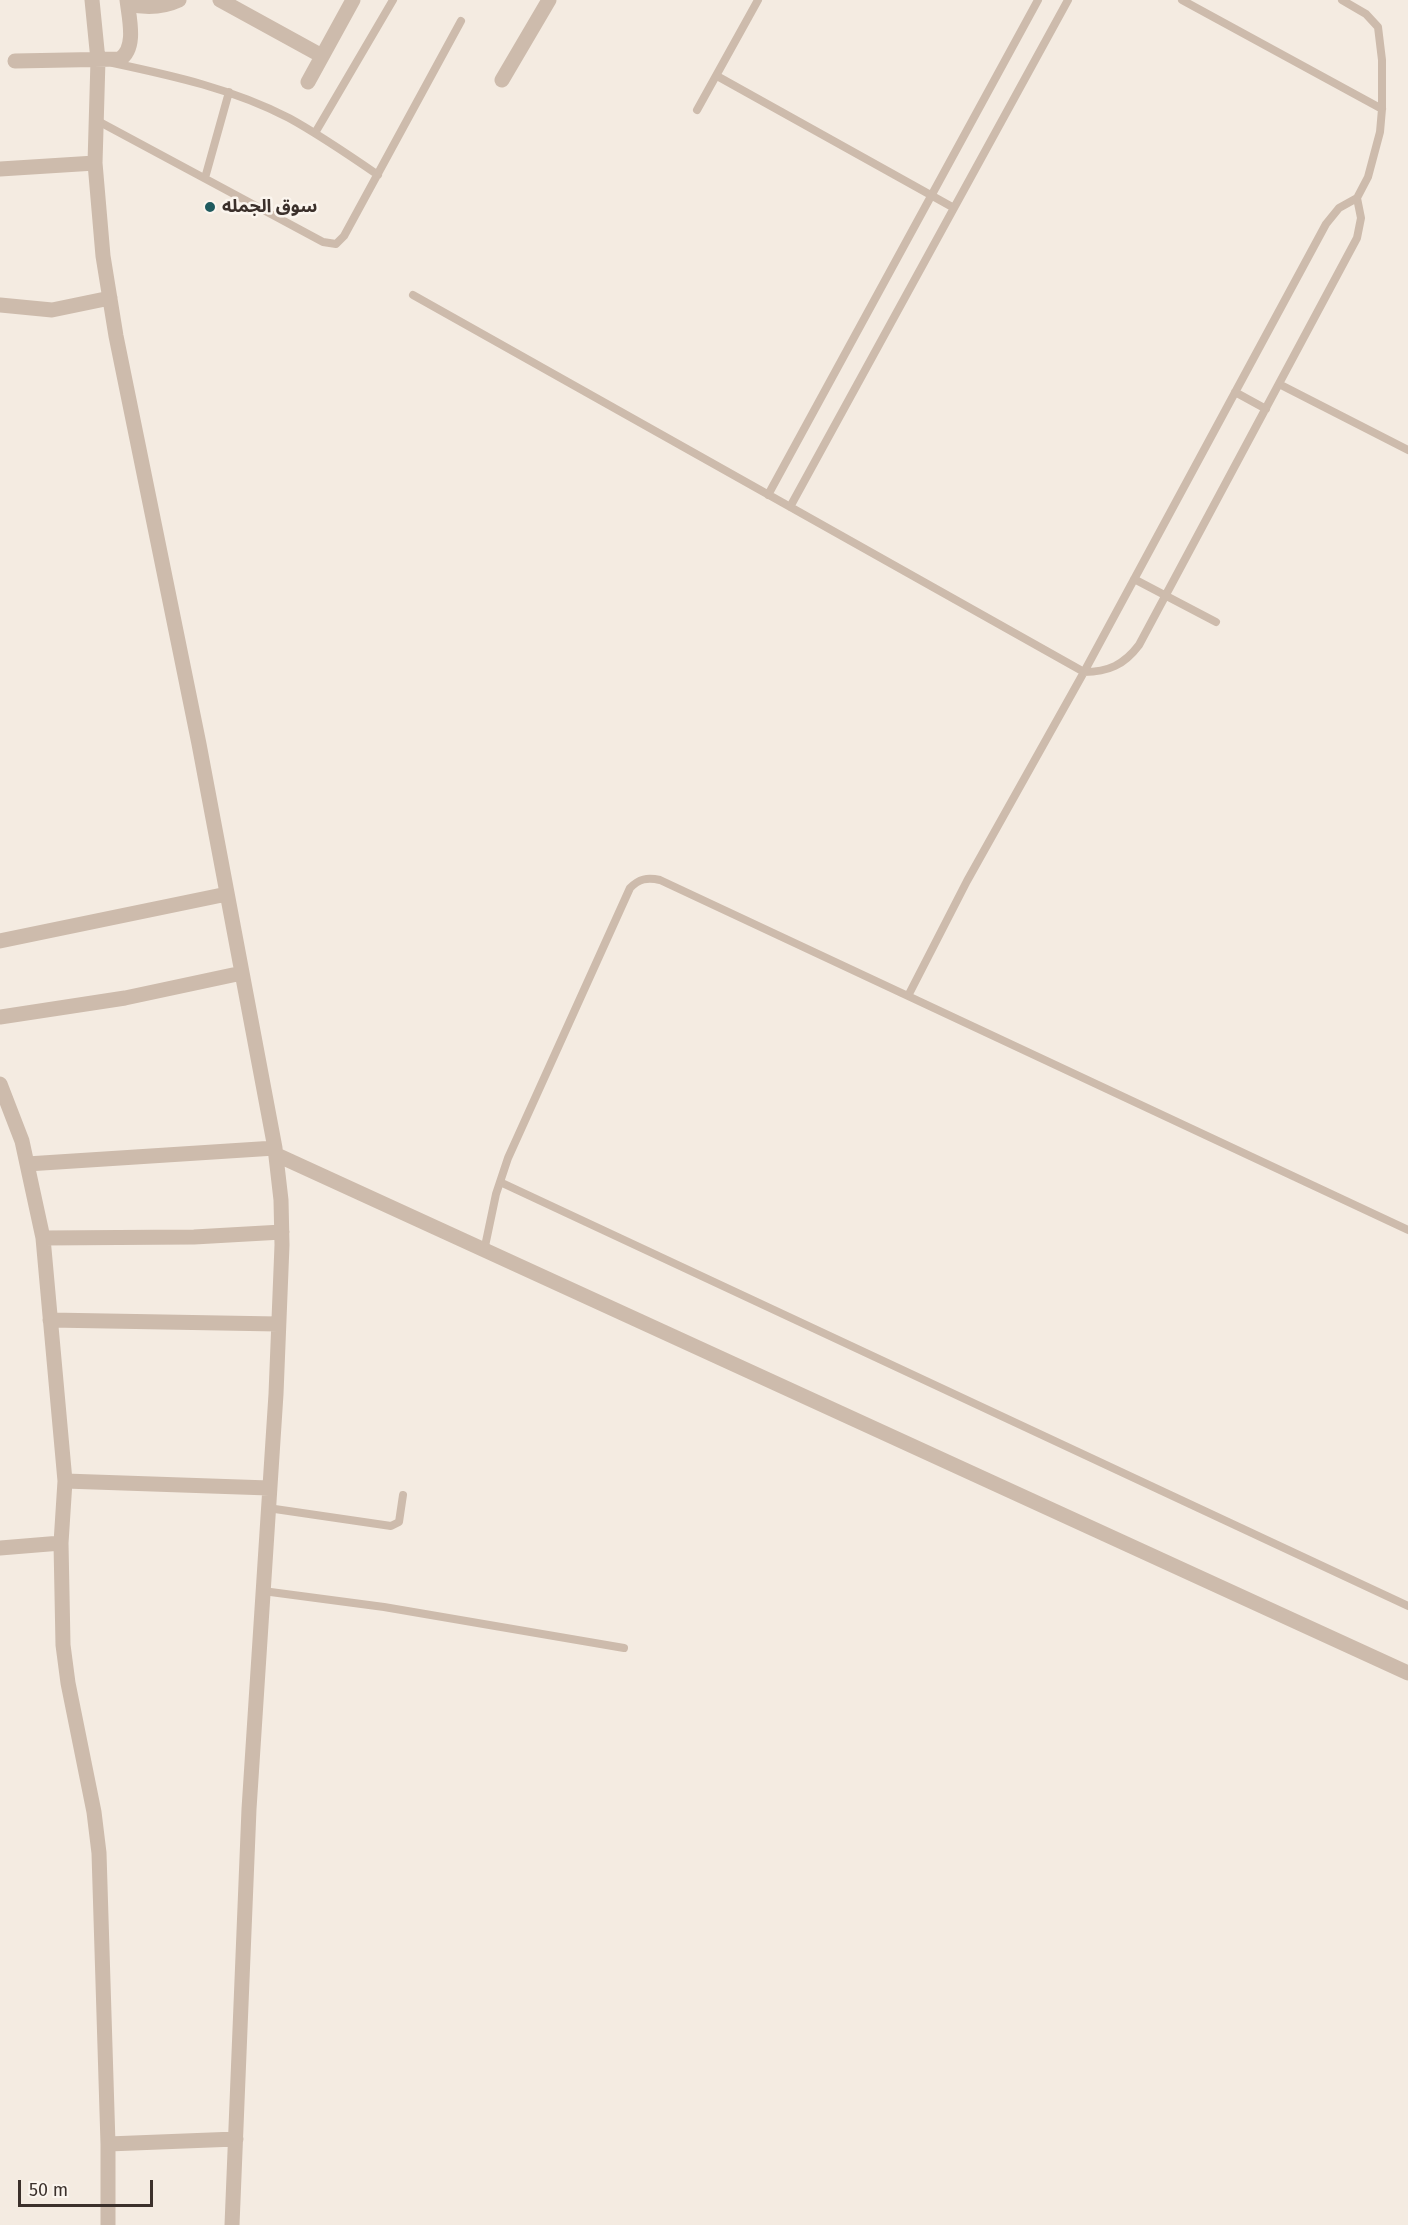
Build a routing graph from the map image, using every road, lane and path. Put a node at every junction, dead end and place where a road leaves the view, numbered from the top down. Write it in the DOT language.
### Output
graph roads {
  1 [pos="92,0"];
  2 [pos="179,0"];
  3 [pos="220,0"];
  4 [pos="353,0"];
  5 [pos="393,0"];
  6 [pos="549,0"];
  7 [pos="758,0"];
  8 [pos="1038,0"];
  9 [pos="1068,0"];
  10 [pos="1182,0"];
  11 [pos="1341,0"];
  12 [pos="128,2"];
  13 [pos="461,21"];
  14 [pos="322,56"];
  15 [pos="98,60"];
  16 [pos="15,61"];
  17 [pos="717,75"];
  18 [pos="502,80"];
  19 [pos="308,82"];
  20 [pos="229,92"];
  21 [pos="697,110"];
  22 [pos="1382,110"];
  23 [pos="96,120"];
  24 [pos="315,133"];
  25 [pos="95,163"];
  26 [pos="0,169"];
  27 [pos="378,175"];
  28 [pos="205,178"];
  29 [pos="932,196"];
  30 [pos="1357,198"];
  31 [pos="954,208"];
  32 [pos="413,295"];
  33 [pos="110,298"];
  34 [pos="0,305"];
  35 [pos="1279,384"];
  36 [pos="1235,392"];
  37 [pos="1266,409"];
  38 [pos="1408,450"];
  39 [pos="768,495"];
  40 [pos="790,507"];
  41 [pos="1134,579"];
  42 [pos="1166,596"];
  43 [pos="1216,622"];
  44 [pos="1084,672"];
  45 [pos="227,894"];
  46 [pos="0,941"];
  47 [pos="242,973"];
  48 [pos="908,996"];
  49 [pos="0,1017"];
  50 [pos="0,1084"];
  51 [pos="276,1152"];
  52 [pos="27,1164"];
  53 [pos="500,1182"];
  54 [pos="1408,1230"];
  55 [pos="282,1232"];
  56 [pos="43,1238"];
  57 [pos="484,1252"];
  58 [pos="50,1320"];
  59 [pos="278,1324"];
  60 [pos="65,1481"];
  61 [pos="269,1488"];
  62 [pos="403,1495"];
  63 [pos="268,1508"];
  64 [pos="61,1543"];
  65 [pos="0,1548"];
  66 [pos="263,1591"];
  67 [pos="1408,1606"];
  68 [pos="624,1648"];
  69 [pos="1408,1673"];
  70 [pos="236,2139"];
  71 [pos="108,2144"];
  72 [pos="108,2225"];
  73 [pos="232,2225"];
  1 -- 15 [label="street"];
  2 -- 12 [label="street"];
  3 -- 14 [label="street"];
  4 -- 14 [label="street"];
  5 -- 24 [label="lane"];
  6 -- 18 [label="street"];
  7 -- 17 [label="lane"];
  8 -- 29 [label="lane"];
  9 -- 31 [label="lane"];
  10 -- 22 [label="lane"];
  11 -- 22 [label="lane"];
  12 -- 15 [label="street"];
  13 -- 27 [label="lane"];
  14 -- 19 [label="street"];
  15 -- 16 [label="street"];
  15 -- 20 [label="lane"];
  15 -- 23 [label="street"];
  17 -- 21 [label="lane"];
  17 -- 29 [label="lane"];
  20 -- 24 [label="lane"];
  20 -- 28 [label="lane"];
  22 -- 30 [label="lane"];
  23 -- 25 [label="street"];
  23 -- 28 [label="lane"];
  24 -- 27 [label="lane"];
  25 -- 26 [label="street"];
  25 -- 33 [label="street"];
  27 -- 28 [label="lane"];
  29 -- 31 [label="lane"];
  29 -- 39 [label="lane"];
  30 -- 35 [label="lane"];
  30 -- 36 [label="lane"];
  31 -- 40 [label="lane"];
  32 -- 39 [label="lane"];
  33 -- 34 [label="street"];
  33 -- 45 [label="street"];
  35 -- 37 [label="lane"];
  35 -- 38 [label="lane"];
  36 -- 37 [label="lane"];
  36 -- 41 [label="lane"];
  37 -- 42 [label="lane"];
  39 -- 40 [label="lane"];
  40 -- 44 [label="lane"];
  41 -- 42 [label="lane"];
  41 -- 44 [label="lane"];
  42 -- 43 [label="lane"];
  42 -- 44 [label="lane"];
  44 -- 48 [label="lane"];
  45 -- 46 [label="street"];
  45 -- 47 [label="street"];
  47 -- 49 [label="street"];
  47 -- 51 [label="street"];
  48 -- 53 [label="lane"];
  48 -- 54 [label="lane"];
  50 -- 52 [label="street"];
  51 -- 52 [label="street"];
  51 -- 55 [label="street"];
  51 -- 57 [label="street"];
  52 -- 56 [label="street"];
  53 -- 57 [label="lane"];
  53 -- 67 [label="lane"];
  55 -- 56 [label="street"];
  55 -- 59 [label="street"];
  56 -- 58 [label="street"];
  57 -- 69 [label="street"];
  58 -- 59 [label="street"];
  58 -- 60 [label="street"];
  59 -- 61 [label="street"];
  60 -- 61 [label="street"];
  60 -- 64 [label="street"];
  61 -- 63 [label="street"];
  62 -- 63 [label="lane"];
  63 -- 66 [label="street"];
  64 -- 65 [label="street"];
  64 -- 71 [label="street"];
  66 -- 68 [label="lane"];
  66 -- 70 [label="street"];
  70 -- 71 [label="street"];
  70 -- 73 [label="street"];
  71 -- 72 [label="street"];
}
